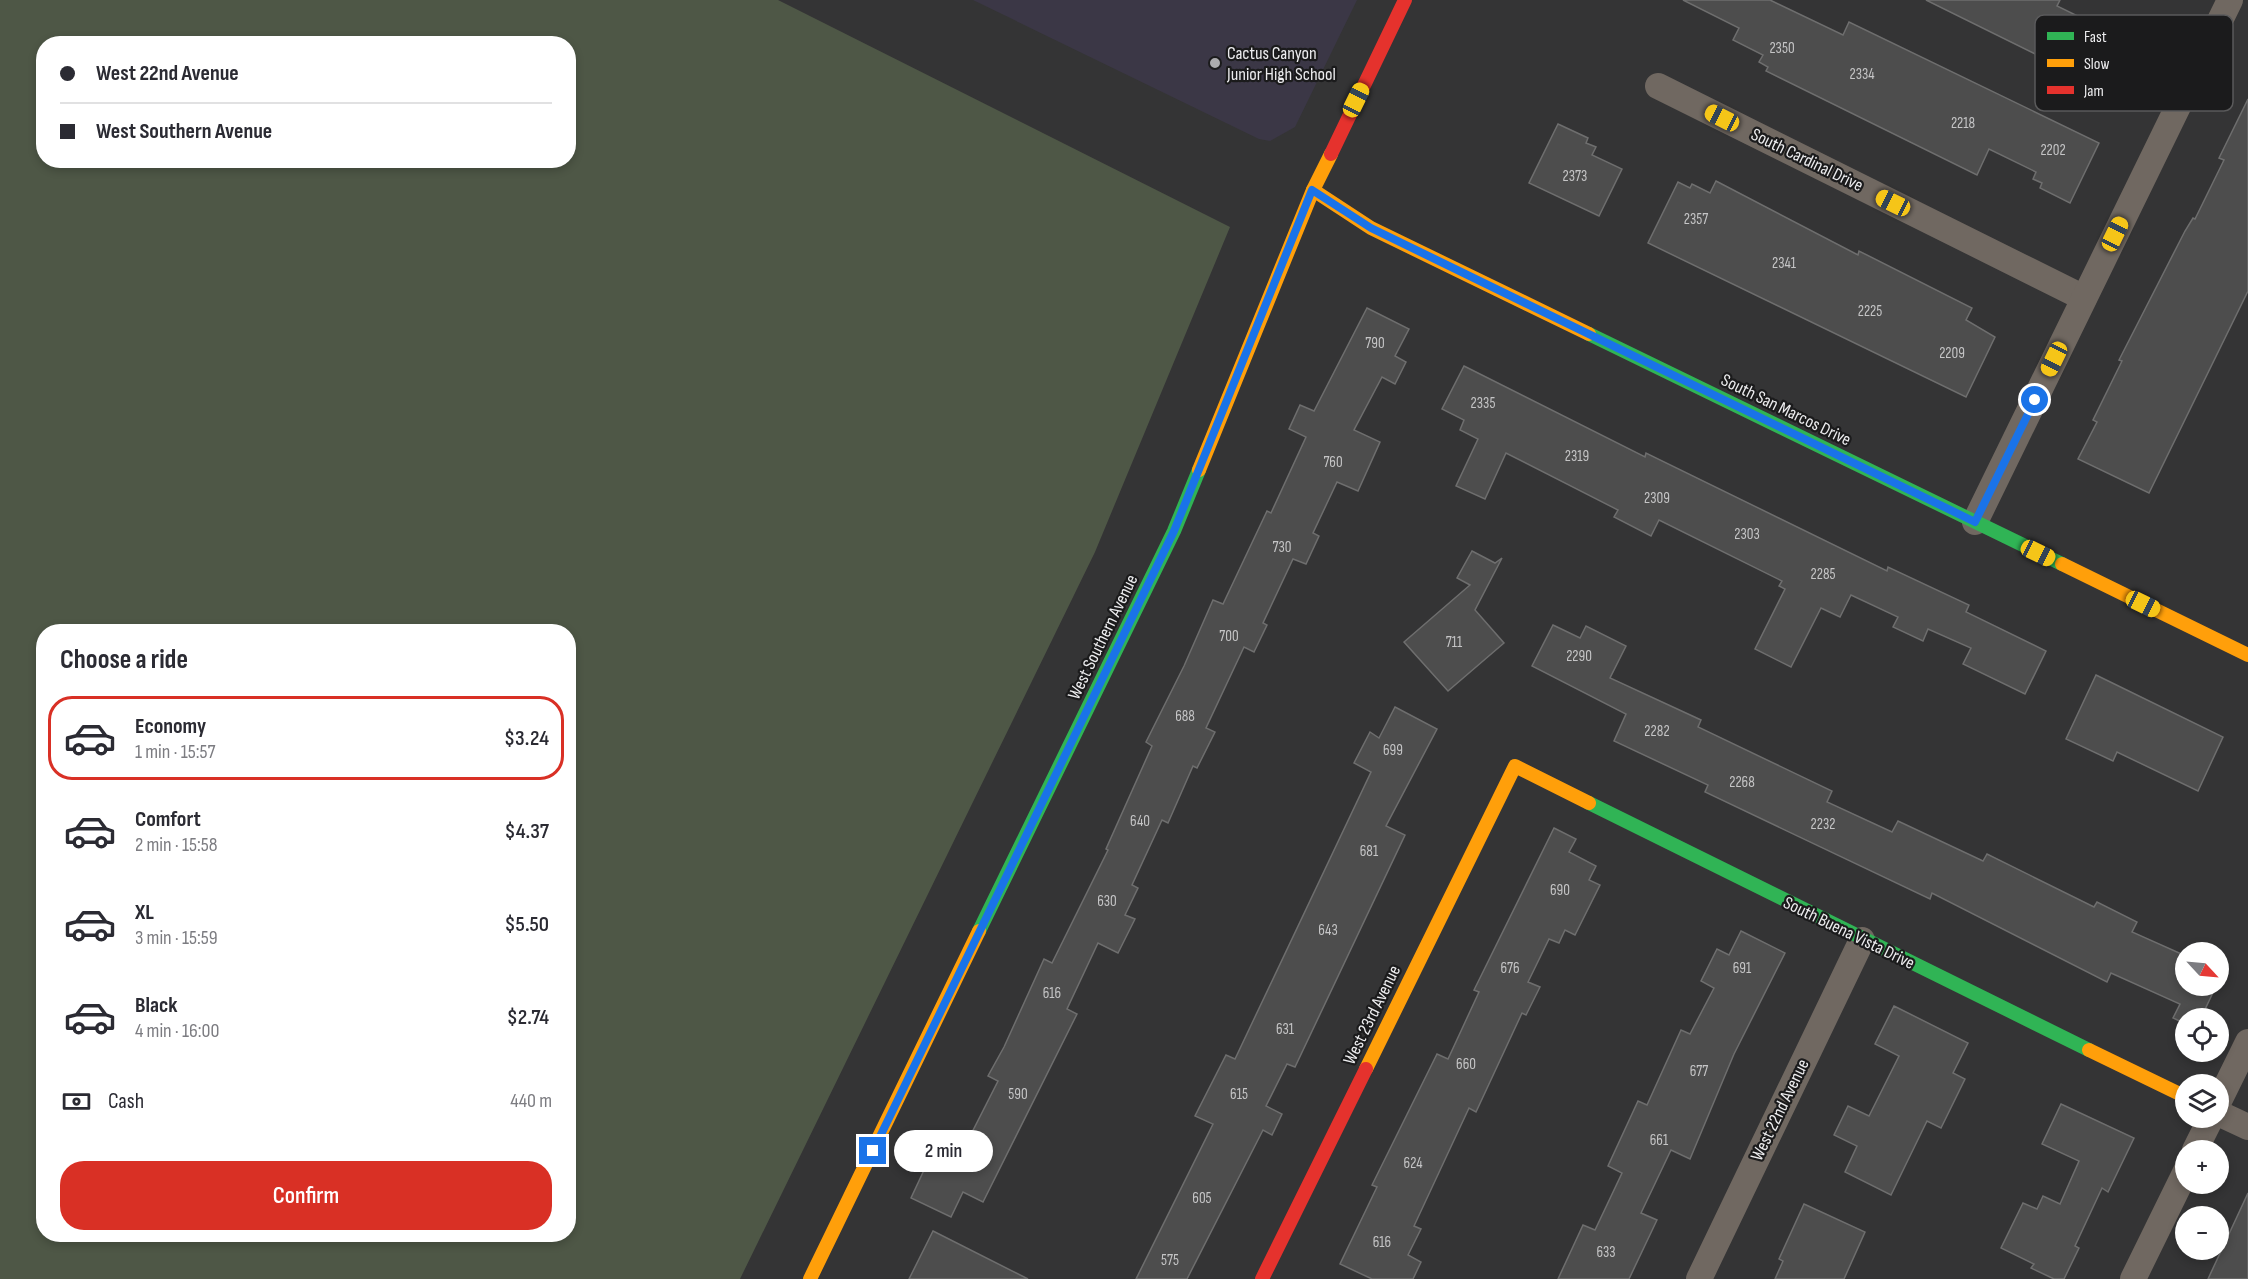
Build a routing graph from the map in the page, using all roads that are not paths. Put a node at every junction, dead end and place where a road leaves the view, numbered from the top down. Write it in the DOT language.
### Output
graph roads {
  1 [pos="1405,0"];
  2 [pos="2230,0"];
  3 [pos="2223,15"];
  4 [pos="1658,86"];
  5 [pos="2176,111"];
  6 [pos="1312,190"];
  7 [pos="2084,298"];
  8 [pos="1975,522"];
  9 [pos="2248,655"];
  10 [pos="1515,766"];
  11 [pos="1862,940"];
  12 [pos="2248,1042"];
  13 [pos="2229,1081"];
  14 [pos="2175,1092"];
  15 [pos="2229,1118"];
  16 [pos="2248,1127"];
  17 [pos="2175,1193"];
  18 [pos="810,1279"];
  19 [pos="1262,1279"];
  20 [pos="1699,1279"];
  21 [pos="2133,1279"];
  1 -- 6 [label="street, West Southern Avenue"];
  2 -- 3 [label="street"];
  4 -- 7 [label="street, South Cardinal Drive"];
  5 -- 7 [label="street"];
  6 -- 8 [label="street, South San Marcos Drive"];
  6 -- 18 [label="street, West Southern Avenue"];
  7 -- 8 [label="street"];
  8 -- 9 [label="street, South San Marcos Drive"];
  10 -- 11 [label="street, South Buena Vista Drive"];
  10 -- 19 [label="street, West 23rd Avenue"];
  11 -- 14 [label="street, South Buena Vista Drive"];
  11 -- 20 [label="street, West 22nd Avenue"];
  12 -- 13 [label="street"];
  15 -- 16 [label="street"];
  17 -- 21 [label="street"];
}
